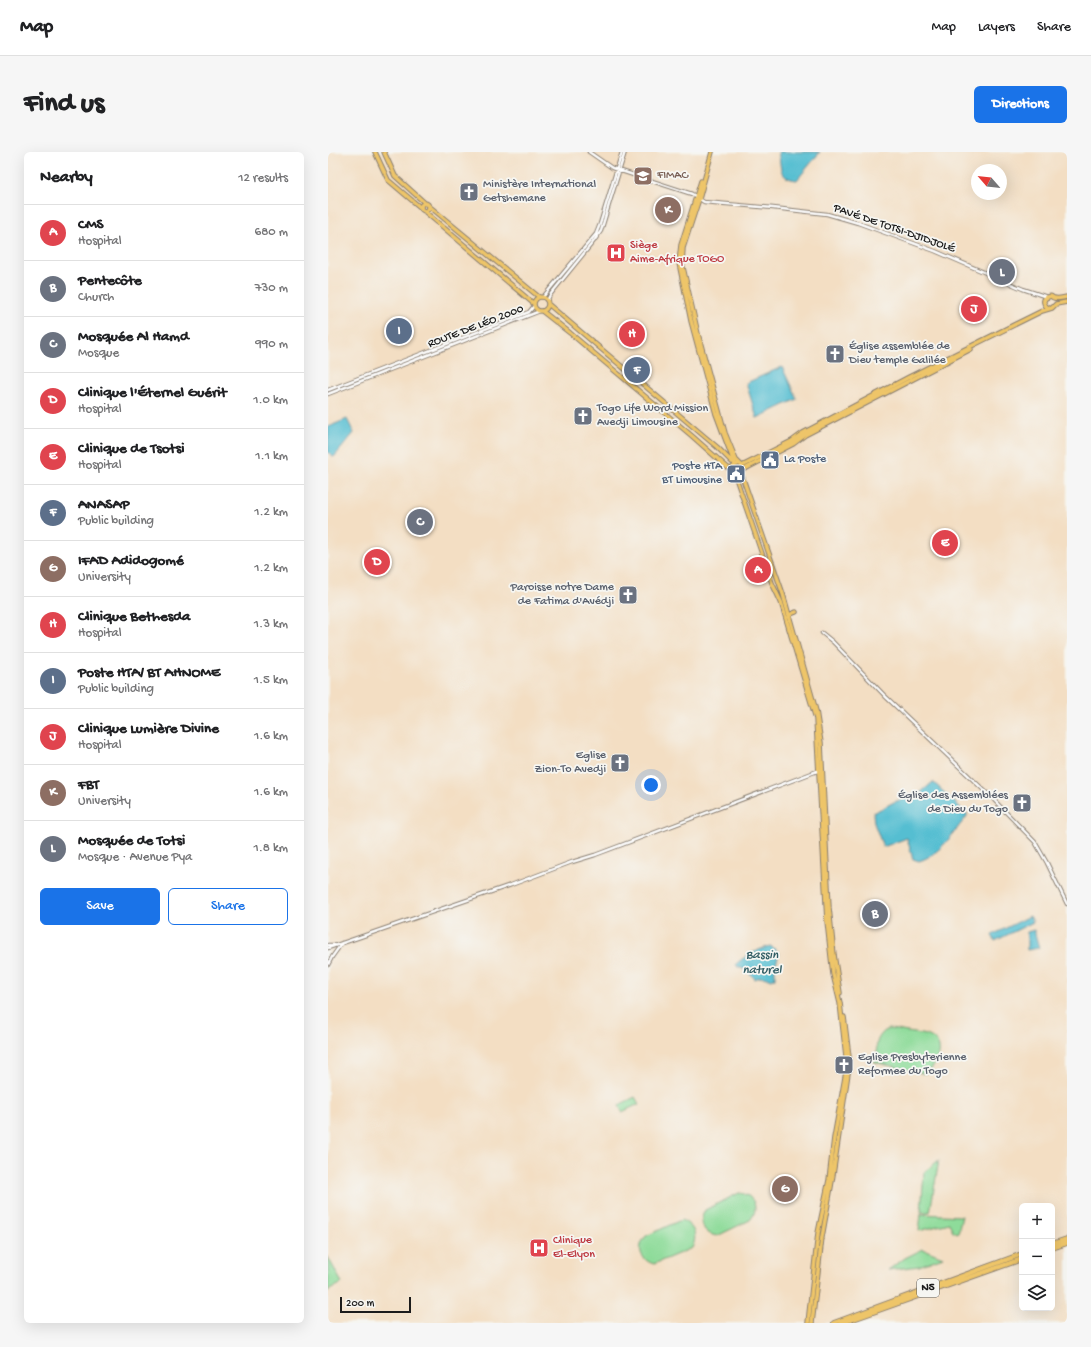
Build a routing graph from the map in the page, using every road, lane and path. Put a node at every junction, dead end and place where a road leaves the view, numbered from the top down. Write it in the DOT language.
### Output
graph roads {
  1 [pos="375,152"];
  2 [pos="384,152"];
  3 [pos="590,152"];
  4 [pos="622,152"];
  5 [pos="625,152"];
  6 [pos="710,152"];
  7 [pos="618,171"];
  8 [pos="698,198"];
  9 [pos="427,205"];
  10 [pos="422,210"];
  11 [pos="1039,295"];
  12 [pos="541,297"];
  13 [pos="1047,297"];
  14 [pos="1067,297"];
  15 [pos="1055,298"];
  16 [pos="1067,302"];
  17 [pos="547,303"];
  18 [pos="1056,304"];
  19 [pos="534,305"];
  20 [pos="1045,305"];
  21 [pos="1050,309"];
  22 [pos="541,311"];
  23 [pos="1042,311"];
  24 [pos="328,390"];
  25 [pos="328,394"];
  26 [pos="728,448"];
  27 [pos="723,452"];
  28 [pos="738,468"];
  29 [pos="735,475"];
  30 [pos="796,612"];
  31 [pos="789,617"];
  32 [pos="822,632"];
  33 [pos="820,770"];
  34 [pos="1067,904"];
  35 [pos="342,943"];
  36 [pos="328,945"];
  37 [pos="337,945"];
  38 [pos="328,948"];
  39 [pos="328,964"];
  40 [pos="1067,1239"];
  41 [pos="1055,1243"];
  42 [pos="1067,1243"];
  43 [pos="1055,1247"];
  44 [pos="1019,1255"];
  45 [pos="1019,1260"];
  46 [pos="1001,1264"];
  47 [pos="964,1277"];
  48 [pos="808,1323"];
  49 [pos="812,1323"];
  50 [pos="834,1323"];
  51 [pos="842,1323"];
  1 -- 10 [label="main road"];
  2 -- 9 [label="main road"];
  3 -- 7 [label="street, PAVÉ DE TOTSI-DJIDJOLÉ"];
  4 -- 7 [label="street"];
  5 -- 7 [label="street"];
  6 -- 8 [label="main road"];
  7 -- 8 [label="street, PAVÉ DE TOTSI-DJIDJOLÉ"];
  7 -- 12 [label="street"];
  7 -- 17 [label="street"];
  8 -- 11 [label="street, PAVÉ DE TOTSI-DJIDJOLÉ"];
  8 -- 26 [label="main road"];
  8 -- 28 [label="main road"];
  9 -- 10 [label="main road"];
  9 -- 10 [label="main road"];
  9 -- 12 [label="main road"];
  10 -- 19 [label="main road"];
  11 -- 13 [label="street, PAVÉ DE TOTSI-DJIDJOLÉ"];
  11 -- 20 [label="street"];
  12 -- 17 [label="main road"];
  12 -- 19 [label="main road"];
  13 -- 15 [label="main road"];
  13 -- 20 [label="main road"];
  14 -- 15 [label="main road"];
  15 -- 18 [label="main road"];
  16 -- 18 [label="main road"];
  17 -- 22 [label="main road"];
  17 -- 27 [label="main road"];
  18 -- 21 [label="main road"];
  19 -- 22 [label="main road"];
  19 -- 24 [label="street, ROUTE DE LÉO 2000"];
  20 -- 21 [label="main road"];
  20 -- 23 [label="main road"];
  21 -- 23 [label="main road"];
  22 -- 25 [label="street, ROUTE DE LÉO 2000"];
  22 -- 28 [label="main road"];
  23 -- 28 [label="main road"];
  26 -- 27 [label="main road"];
  26 -- 28 [label="main road"];
  27 -- 28 [label="main road"];
  28 -- 29 [label="main road"];
  28 -- 29 [label="main road"];
  28 -- 31 [label="main road"];
  29 -- 33 [label="main road"];
  30 -- 31 [label="main road"];
  31 -- 33 [label="main road"];
  32 -- 34 [label="street"];
  33 -- 35 [label="street"];
  33 -- 48 [label="main road"];
  33 -- 49 [label="main road"];
  35 -- 37 [label="street"];
  35 -- 39 [label="street"];
  36 -- 37 [label="street"];
  37 -- 38 [label="street"];
  40 -- 41 [label="highway"];
  42 -- 43 [label="highway"];
  44 -- 46 [label="highway, N5"];
  45 -- 46 [label="highway, N5"];
  46 -- 47 [label="highway, N5"];
  47 -- 50 [label="highway, N5"];
  47 -- 51 [label="highway, N5"];
}
